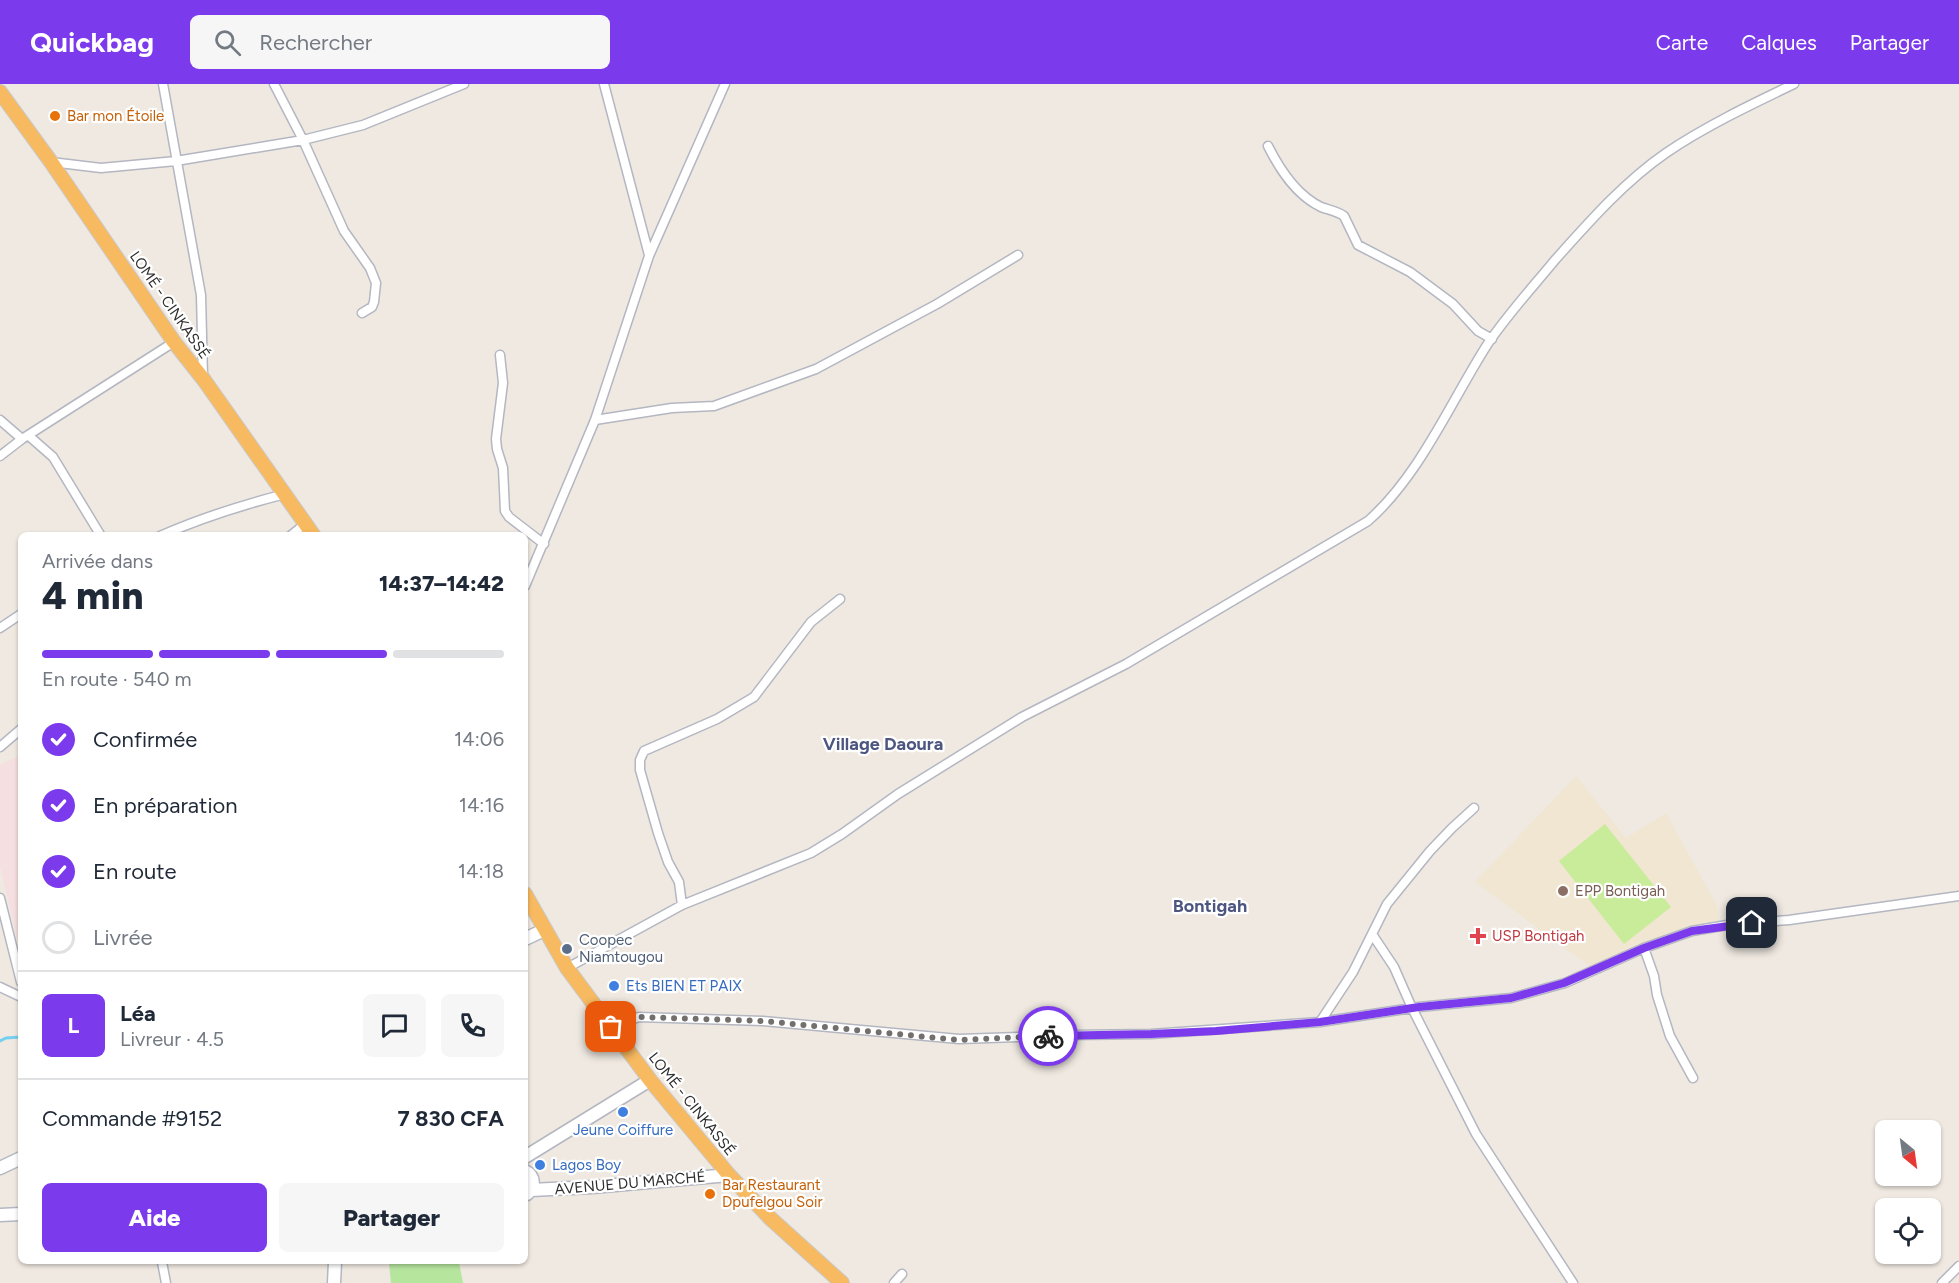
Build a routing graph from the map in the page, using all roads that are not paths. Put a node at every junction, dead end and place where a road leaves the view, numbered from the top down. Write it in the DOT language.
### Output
graph roads {
  1 [pos="163,84"];
  2 [pos="274,84"];
  3 [pos="464,84"];
  4 [pos="604,84"];
  5 [pos="725,84"];
  6 [pos="1794,84"];
  7 [pos="0,92"];
  8 [pos="303,140"];
  9 [pos="1268,146"];
  10 [pos="176,160"];
  11 [pos="51,162"];
  12 [pos="1018,255"];
  13 [pos="649,256"];
  14 [pos="362,313"];
  15 [pos="1492,339"];
  16 [pos="174,342"];
  17 [pos="500,355"];
  18 [pos="204,380"];
  19 [pos="0,420"];
  20 [pos="596,420"];
  21 [pos="26,437"];
  22 [pos="0,456"];
  23 [pos="285,494"];
  24 [pos="310,530"];
  25 [pos="99,532"];
  26 [pos="169,532"];
  27 [pos="544,544"];
  28 [pos="528,579"];
  29 [pos="840,599"];
  30 [pos="18,616"];
  31 [pos="0,628"];
  32 [pos="18,732"];
  33 [pos="0,747"];
  34 [pos="1474,808"];
  35 [pos="1959,896"];
  36 [pos="0,898"];
  37 [pos="528,900"];
  38 [pos="682,904"];
  39 [pos="544,930"];
  40 [pos="1372,934"];
  41 [pos="528,938"];
  42 [pos="1644,948"];
  43 [pos="567,968"];
  44 [pos="18,970"];
  45 [pos="0,987"];
  46 [pos="18,996"];
  47 [pos="1412,1008"];
  48 [pos="1320,1022"];
  49 [pos="611,1027"];
  50 [pos="1693,1078"];
  51 [pos="650,1080"];
  52 [pos="528,1155"];
  53 [pos="18,1159"];
  54 [pos="0,1168"];
  55 [pos="528,1173"];
  56 [pos="729,1175"];
  57 [pos="528,1192"];
  58 [pos="18,1214"];
  59 [pos="0,1215"];
  60 [pos="162,1264"];
  61 [pos="335,1264"];
  62 [pos="1959,1266"];
  63 [pos="902,1274"];
  64 [pos="166,1283"];
  65 [pos="334,1283"];
  66 [pos="842,1283"];
  67 [pos="894,1283"];
  68 [pos="1573,1283"];
  69 [pos="1942,1283"];
  1 -- 10 [label="street"];
  2 -- 8 [label="street"];
  3 -- 8 [label="street"];
  4 -- 13 [label="street"];
  5 -- 13 [label="street"];
  6 -- 15 [label="street"];
  7 -- 11 [label="highway, LOMÉ - CINKASSÉ"];
  8 -- 10 [label="street"];
  8 -- 14 [label="street"];
  9 -- 15 [label="street"];
  10 -- 11 [label="street"];
  10 -- 18 [label="street"];
  11 -- 16 [label="highway, LOMÉ - CINKASSÉ"];
  12 -- 20 [label="street"];
  13 -- 20 [label="street"];
  15 -- 38 [label="street"];
  16 -- 18 [label="highway, LOMÉ - CINKASSÉ"];
  16 -- 21 [label="street"];
  17 -- 27 [label="street"];
  18 -- 23 [label="highway, LOMÉ - CINKASSÉ"];
  19 -- 21 [label="street"];
  20 -- 27 [label="street"];
  21 -- 22 [label="street"];
  21 -- 25 [label="street"];
  23 -- 24 [label="highway, LOMÉ - CINKASSÉ"];
  23 -- 26 [label="street"];
  27 -- 28 [label="street"];
  29 -- 38 [label="street"];
  30 -- 31 [label="street"];
  32 -- 33 [label="street"];
  34 -- 40 [label="street"];
  35 -- 42 [label="street"];
  36 -- 44 [label="street"];
  37 -- 39 [label="highway, LOMÉ - CINKASSÉ"];
  38 -- 43 [label="street"];
  39 -- 41 [label="main road"];
  39 -- 43 [label="highway, LOMÉ - CINKASSÉ"];
  40 -- 47 [label="street"];
  40 -- 48 [label="street"];
  42 -- 47 [label="street"];
  42 -- 50 [label="street"];
  43 -- 49 [label="highway, LOMÉ - CINKASSÉ"];
  45 -- 46 [label="street"];
  47 -- 48 [label="street"];
  47 -- 68 [label="street"];
  48 -- 49 [label="street"];
  49 -- 51 [label="highway, LOMÉ - CINKASSÉ"];
  51 -- 52 [label="main road"];
  51 -- 56 [label="highway, LOMÉ - CINKASSÉ"];
  53 -- 54 [label="main road"];
  55 -- 57 [label="main road"];
  56 -- 57 [label="main road, AVENUE DU MARCHÉ"];
  56 -- 66 [label="highway, LOMÉ - CINKASSÉ"];
  58 -- 59 [label="main road"];
  60 -- 64 [label="street"];
  61 -- 65 [label="main road"];
  62 -- 69 [label="street"];
  63 -- 67 [label="street"];
}
